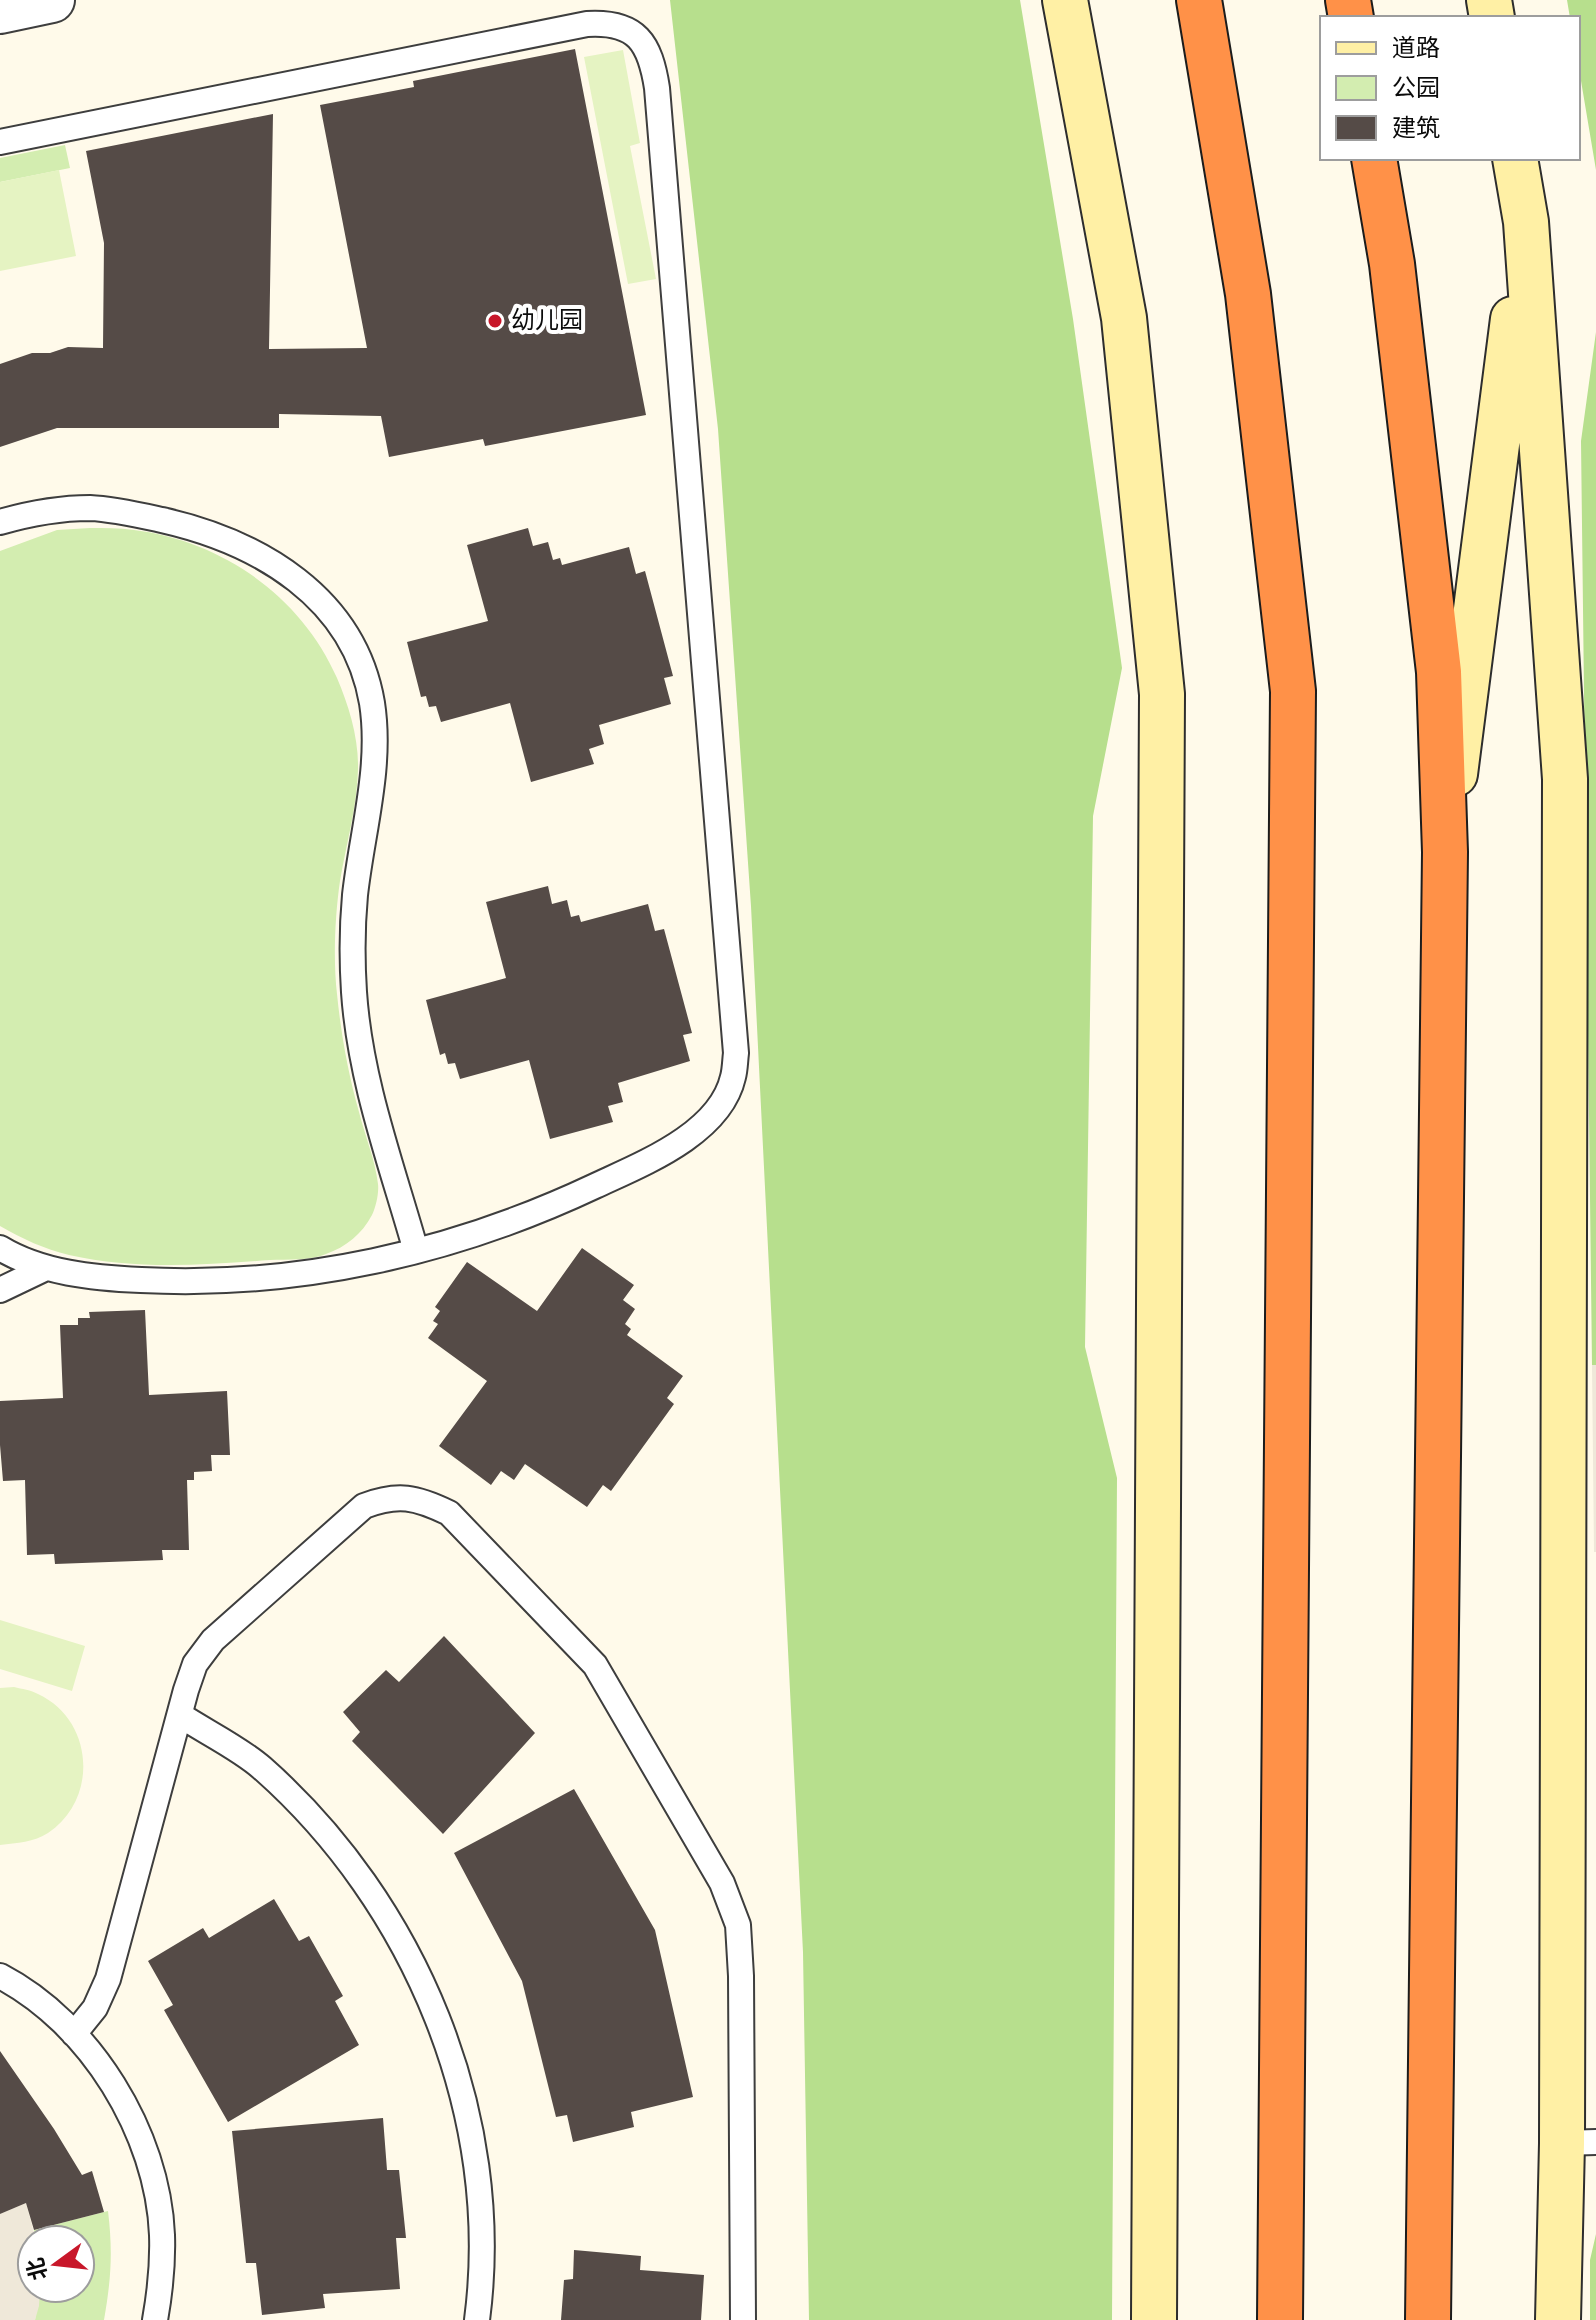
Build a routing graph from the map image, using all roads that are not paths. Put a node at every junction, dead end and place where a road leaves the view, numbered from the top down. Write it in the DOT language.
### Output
graph roads {
  1 [pos="52,0"];
  2 [pos="1065,0"];
  3 [pos="1199,0"];
  4 [pos="0,11"];
  5 [pos="0,142"];
  6 [pos="1374,160"];
  7 [pos="1515,160"];
  8 [pos="1526,222"];
  9 [pos="0,522"];
  10 [pos="1445,852"];
  11 [pos="0,1248"];
  12 [pos="416,1251"];
  13 [pos="46,1268"];
  14 [pos="0,1290"];
  15 [pos="180,1715"];
  16 [pos="0,1976"];
  17 [pos="74,2034"];
  18 [pos="1579,2142"];
  19 [pos="155,2320"];
  20 [pos="477,2320"];
  21 [pos="743,2320"];
  22 [pos="1154,2320"];
  23 [pos="1280,2320"];
  24 [pos="1428,2320"];
  25 [pos="1558,2320"];
  1 -- 4 [label="street"];
  2 -- 22 [label="street"];
  3 -- 23 [label="highway"];
  5 -- 12 [label="lane"];
  6 -- 10 [label="highway"];
  7 -- 8 [label="street"];
  8 -- 10 [label="street"];
  8 -- 18 [label="street"];
  9 -- 12 [label="lane"];
  10 -- 24 [label="highway"];
  11 -- 13 [label="lane"];
  12 -- 13 [label="lane"];
  13 -- 14 [label="lane"];
  15 -- 17 [label="lane"];
  15 -- 20 [label="lane"];
  15 -- 21 [label="lane"];
  16 -- 17 [label="lane"];
  17 -- 19 [label="lane"];
  18 -- 25 [label="street"];
}
